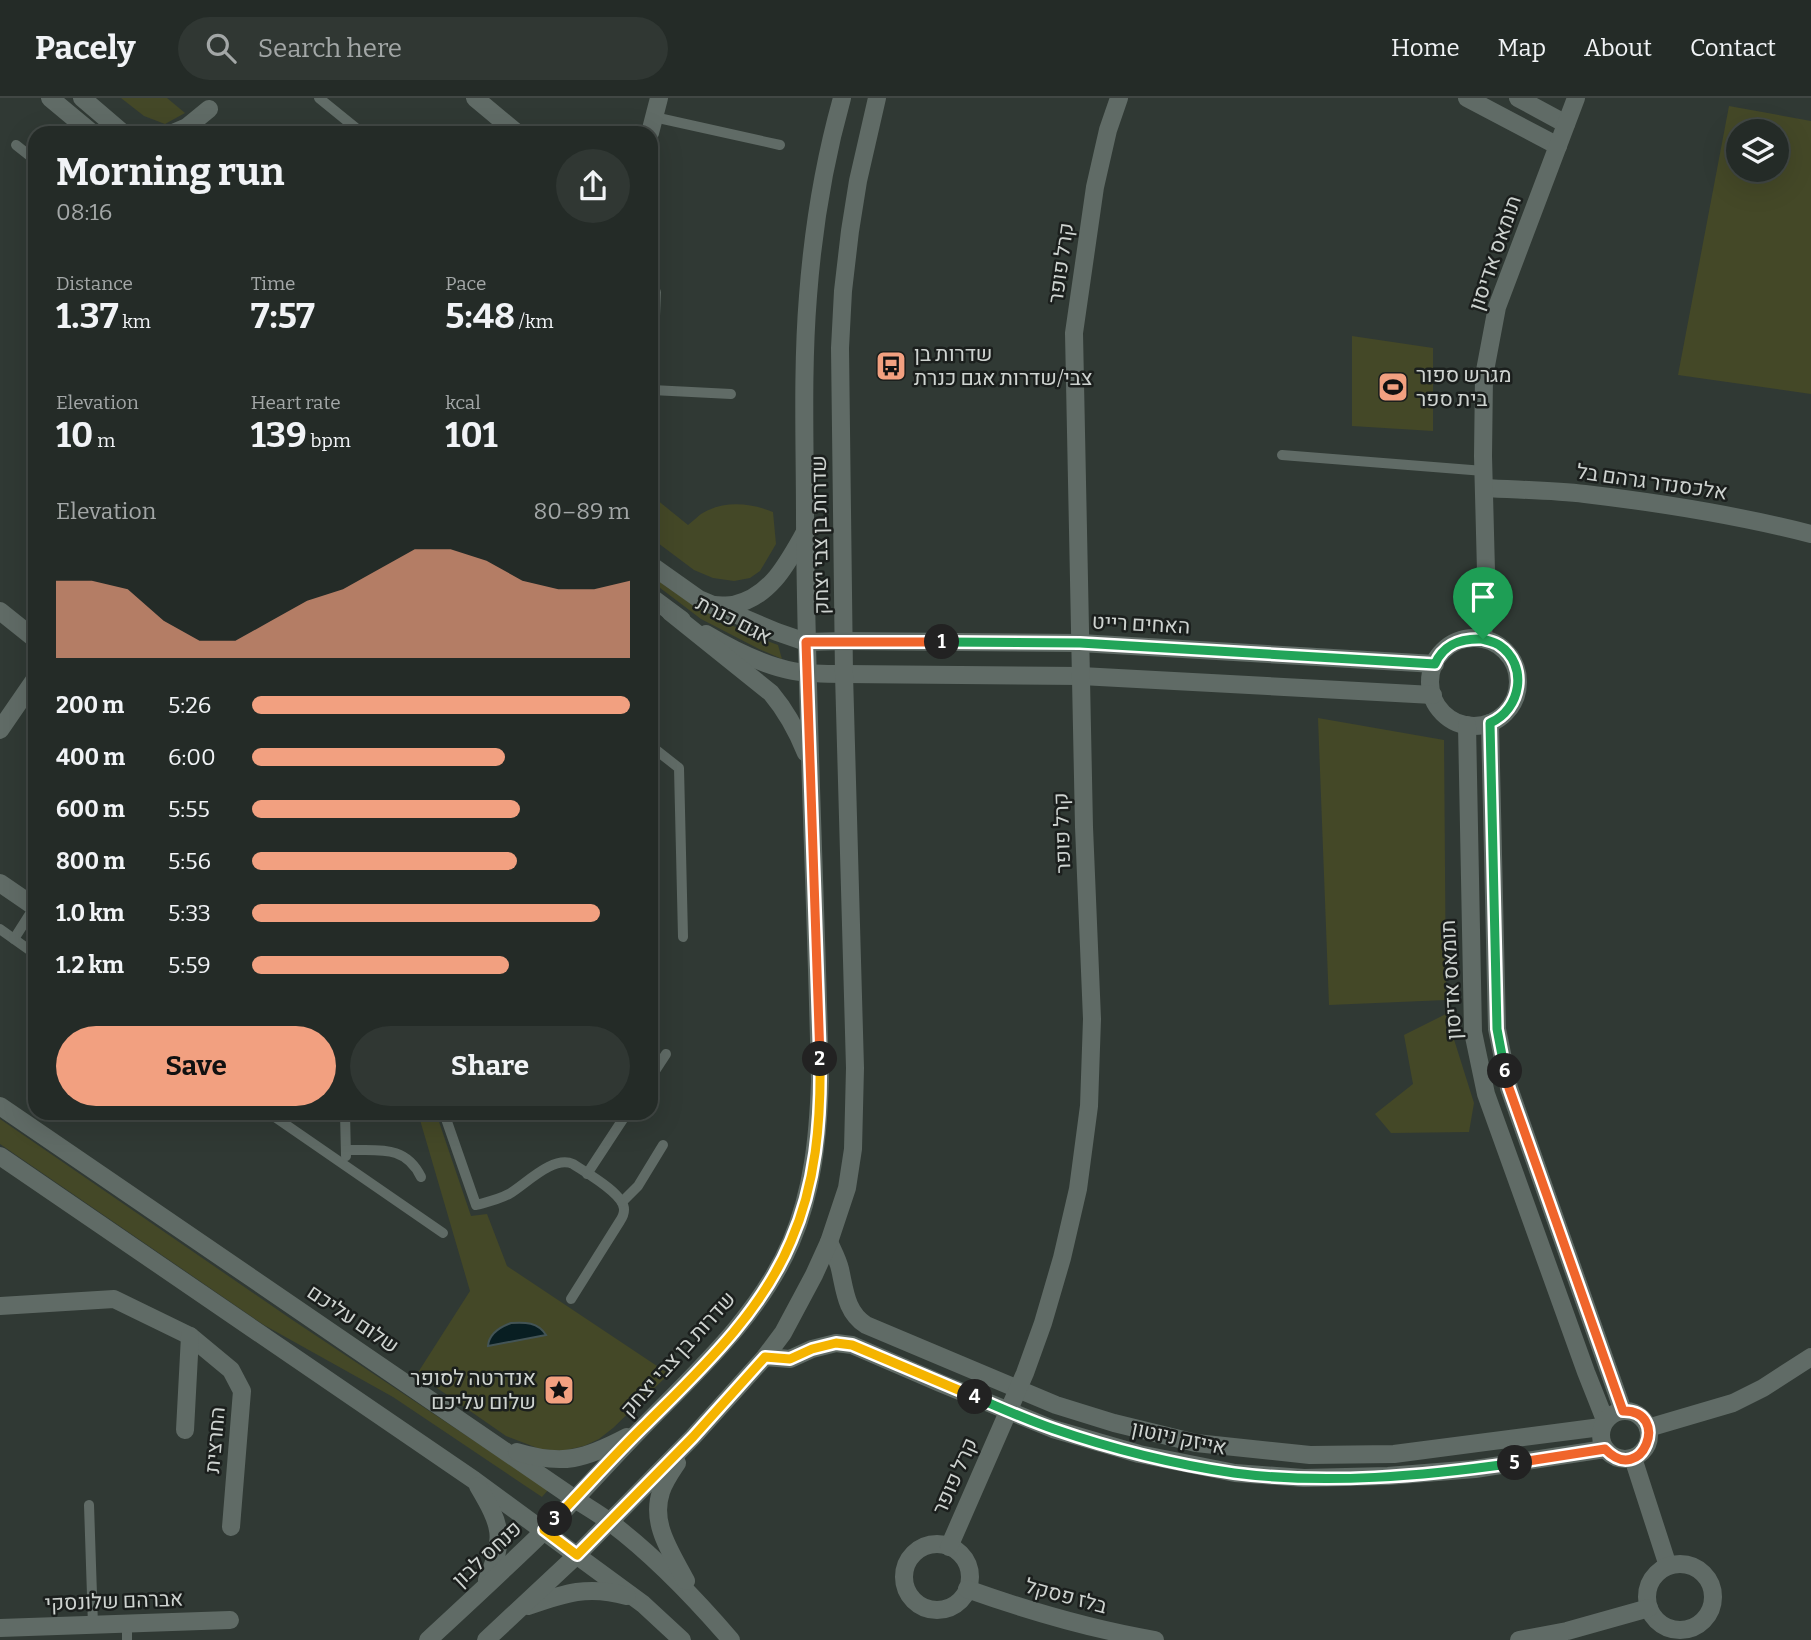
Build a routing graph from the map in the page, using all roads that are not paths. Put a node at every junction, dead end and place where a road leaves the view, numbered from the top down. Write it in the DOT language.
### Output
graph roads {
  1 [pos="50,98"];
  2 [pos="82,98"];
  3 [pos="320,98"];
  4 [pos="475,98"];
  5 [pos="659,98"];
  6 [pos="842,98"];
  7 [pos="877,98"];
  8 [pos="1119,98"];
  9 [pos="1467,98"];
  10 [pos="1518,98"];
  11 [pos="1576,98"];
  12 [pos="214,104"];
  13 [pos="1566,124"];
  14 [pos="652,125"];
  15 [pos="84,126"];
  16 [pos="115,126"];
  17 [pos="188,126"];
  18 [pos="200,126"];
  19 [pos="354,126"];
  20 [pos="509,126"];
  21 [pos="16,145"];
  22 [pos="780,145"];
  23 [pos="1558,146"];
  24 [pos="28,154"];
  25 [pos="658,390"];
  26 [pos="731,394"];
  27 [pos="1282,455"];
  28 [pos="1484,480"];
  29 [pos="806,532"];
  30 [pos="1811,534"];
  31 [pos="658,570"];
  32 [pos="658,603"];
  33 [pos="711,605"];
  34 [pos="0,611"];
  35 [pos="670,612"];
  36 [pos="28,633"];
  37 [pos="1483,639"];
  38 [pos="844,641"];
  39 [pos="806,642"];
  40 [pos="1080,643"];
  41 [pos="1435,664"];
  42 [pos="808,673"];
  43 [pos="844,674"];
  44 [pos="1081,676"];
  45 [pos="28,695"];
  46 [pos="1433,695"];
  47 [pos="1490,723"];
  48 [pos="1466,725"];
  49 [pos="0,730"];
  50 [pos="658,752"];
  51 [pos="811,767"];
  52 [pos="0,883"];
  53 [pos="28,901"];
  54 [pos="28,917"];
  55 [pos="0,929"];
  56 [pos="683,937"];
  57 [pos="14,939"];
  58 [pos="28,949"];
  59 [pos="666,1054"];
  60 [pos="658,1066"];
  61 [pos="0,1106"];
  62 [pos="279,1120"];
  63 [pos="345,1120"];
  64 [pos="446,1120"];
  65 [pos="622,1120"];
  66 [pos="663,1145"];
  67 [pos="346,1150"];
  68 [pos="0,1156"];
  69 [pos="346,1167"];
  70 [pos="587,1174"];
  71 [pos="421,1177"];
  72 [pos="622,1202"];
  73 [pos="443,1233"];
  74 [pos="829,1242"];
  75 [pos="571,1299"];
  76 [pos="0,1306"];
  77 [pos="190,1336"];
  78 [pos="765,1357"];
  79 [pos="1811,1357"];
  80 [pos="1017,1390"];
  81 [pos="1008,1411"];
  82 [pos="1623,1411"];
  83 [pos="1603,1424"];
  84 [pos="1648,1428"];
  85 [pos="185,1430"];
  86 [pos="639,1431"];
  87 [pos="693,1437"];
  88 [pos="500,1447"];
  89 [pos="1605,1449"];
  90 [pos="1633,1458"];
  91 [pos="474,1480"];
  92 [pos="575,1499"];
  93 [pos="89,1505"];
  94 [pos="609,1521"];
  95 [pos="231,1527"];
  96 [pos="544,1530"];
  97 [pos="949,1547"];
  98 [pos="577,1555"];
  99 [pos="1668,1566"];
  100 [pos="484,1587"];
  101 [pos="967,1589"];
  102 [pos="696,1600"];
  103 [pos="643,1604"];
  104 [pos="1649,1608"];
  105 [pos="518,1610"];
  106 [pos="230,1620"];
  107 [pos="93,1625"];
  108 [pos="0,1628"];
  109 [pos="127,1632"];
  110 [pos="428,1640"];
  111 [pos="486,1640"];
  112 [pos="682,1640"];
  113 [pos="731,1640"];
  114 [pos="1155,1640"];
  115 [pos="1519,1640"];
  1 -- 15 [label="street"];
  2 -- 16 [label="street"];
  3 -- 19 [label="lane"];
  4 -- 20 [label="street"];
  5 -- 14 [label="street"];
  6 -- 29 [label="street, שדרות בן צבי יצחק"];
  7 -- 38 [label="street, שדרות בן צבי יצחק"];
  8 -- 40 [label="street, קרל פופר"];
  9 -- 23 [label="street"];
  10 -- 13 [label="street"];
  11 -- 13 [label="street, תומאס אדיסון"];
  12 -- 17 [label="street"];
  12 -- 18 [label="street"];
  13 -- 23 [label="street, תומאס אדיסון"];
  14 -- 22 [label="lane"];
  21 -- 24 [label="lane"];
  23 -- 28 [label="street, תומאס אדיסון"];
  25 -- 26 [label="lane"];
  27 -- 28 [label="lane"];
  28 -- 30 [label="street, אלכסנדר גרהם בל"];
  28 -- 37 [label="street, תומאס אדיסון"];
  29 -- 33 [label="street"];
  29 -- 39 [label="street, שדרות בן צבי יצחק"];
  31 -- 33 [label="street, אגם כנרת"];
  32 -- 35 [label="street, אגם כנרת"];
  33 -- 39 [label="street, אגם כנרת"];
  34 -- 36 [label="street"];
  35 -- 42 [label="street, אגם כנרת"];
  35 -- 51 [label="street"];
  37 -- 41 [label="street"];
  37 -- 47 [label="street"];
  38 -- 39 [label="street, אגם כנרת"];
  38 -- 40 [label="street, האחים רייט"];
  38 -- 43 [label="street, שדרות בן צבי יצחק"];
  39 -- 42 [label="street, שדרות בן צבי יצחק"];
  40 -- 41 [label="street, האחים רייט"];
  40 -- 44 [label="street, קרל פופר"];
  41 -- 46 [label="street"];
  42 -- 43 [label="street, אגם כנרת"];
  42 -- 51 [label="street, שדרות בן צבי יצחק"];
  43 -- 44 [label="street"];
  43 -- 74 [label="street, שדרות בן צבי יצחק"];
  44 -- 46 [label="street"];
  44 -- 80 [label="street, קרל פופר"];
  45 -- 49 [label="street"];
  46 -- 48 [label="street"];
  47 -- 48 [label="street"];
  47 -- 82 [label="street, תומאס אדיסון"];
  48 -- 83 [label="street, תומאס אדיסון"];
  50 -- 56 [label="lane"];
  51 -- 86 [label="street, שדרות בן צבי יצחק"];
  52 -- 53 [label="street"];
  54 -- 57 [label="lane"];
  55 -- 57 [label="lane"];
  57 -- 58 [label="lane"];
  59 -- 60 [label="lane"];
  61 -- 88 [label="street, שלום עליכם"];
  62 -- 69 [label="lane"];
  63 -- 67 [label="lane"];
  64 -- 70 [label="lane"];
  65 -- 70 [label="lane"];
  66 -- 72 [label="lane"];
  67 -- 69 [label="lane"];
  67 -- 71 [label="lane"];
  68 -- 91 [label="street"];
  69 -- 73 [label="lane"];
  70 -- 72 [label="lane"];
  72 -- 75 [label="lane"];
  74 -- 78 [label="street, שדרות בן צבי יצחק"];
  74 -- 80 [label="street, אייזק ניוטון"];
  76 -- 77 [label="street, החרצית"];
  77 -- 85 [label="street, החרצית"];
  77 -- 95 [label="street, החרצית"];
  78 -- 81 [label="street, אייזק ניוטון"];
  78 -- 87 [label="street, שדרות בן צבי יצחק"];
  79 -- 84 [label="street"];
  80 -- 81 [label="street, קרל פופר"];
  80 -- 83 [label="street, אייזק ניוטון"];
  81 -- 89 [label="street, אייזק ניוטון"];
  81 -- 97 [label="street, קרל פופר"];
  82 -- 83 [label="street"];
  82 -- 84 [label="street"];
  83 -- 89 [label="street"];
  84 -- 90 [label="street"];
  86 -- 88 [label="street"];
  86 -- 92 [label="street, שדרות בן צבי יצחק"];
  87 -- 94 [label="street, שדרות בן צבי יצחק"];
  87 -- 102 [label="street"];
  88 -- 92 [label="street, שלום עליכם"];
  89 -- 90 [label="street"];
  90 -- 99 [label="street"];
  91 -- 96 [label="street"];
  91 -- 100 [label="street"];
  92 -- 94 [label="street, שלום עליכם"];
  92 -- 96 [label="street, פנחס לבון"];
  93 -- 107 [label="lane"];
  94 -- 98 [label="street"];
  94 -- 102 [label="street, שלום עליכם"];
  96 -- 98 [label="street"];
  96 -- 100 [label="street, פנחס לבון"];
  97 -- 101 [label="street"];
  97 -- 101 [label="street"];
  98 -- 103 [label="street"];
  98 -- 105 [label="street"];
  99 -- 104 [label="street"];
  99 -- 104 [label="street"];
  100 -- 110 [label="street, פנחס לבון"];
  101 -- 114 [label="street, בלז פסקל"];
  102 -- 113 [label="street, שלום עליכם"];
  103 -- 105 [label="street"];
  103 -- 112 [label="street"];
  104 -- 115 [label="street"];
  105 -- 111 [label="street"];
  106 -- 109 [label="street, אברהם שלונסקי"];
  107 -- 108 [label="street, אברהם שלונסקי"];
  107 -- 109 [label="street, אברהם שלונסקי"];
}
